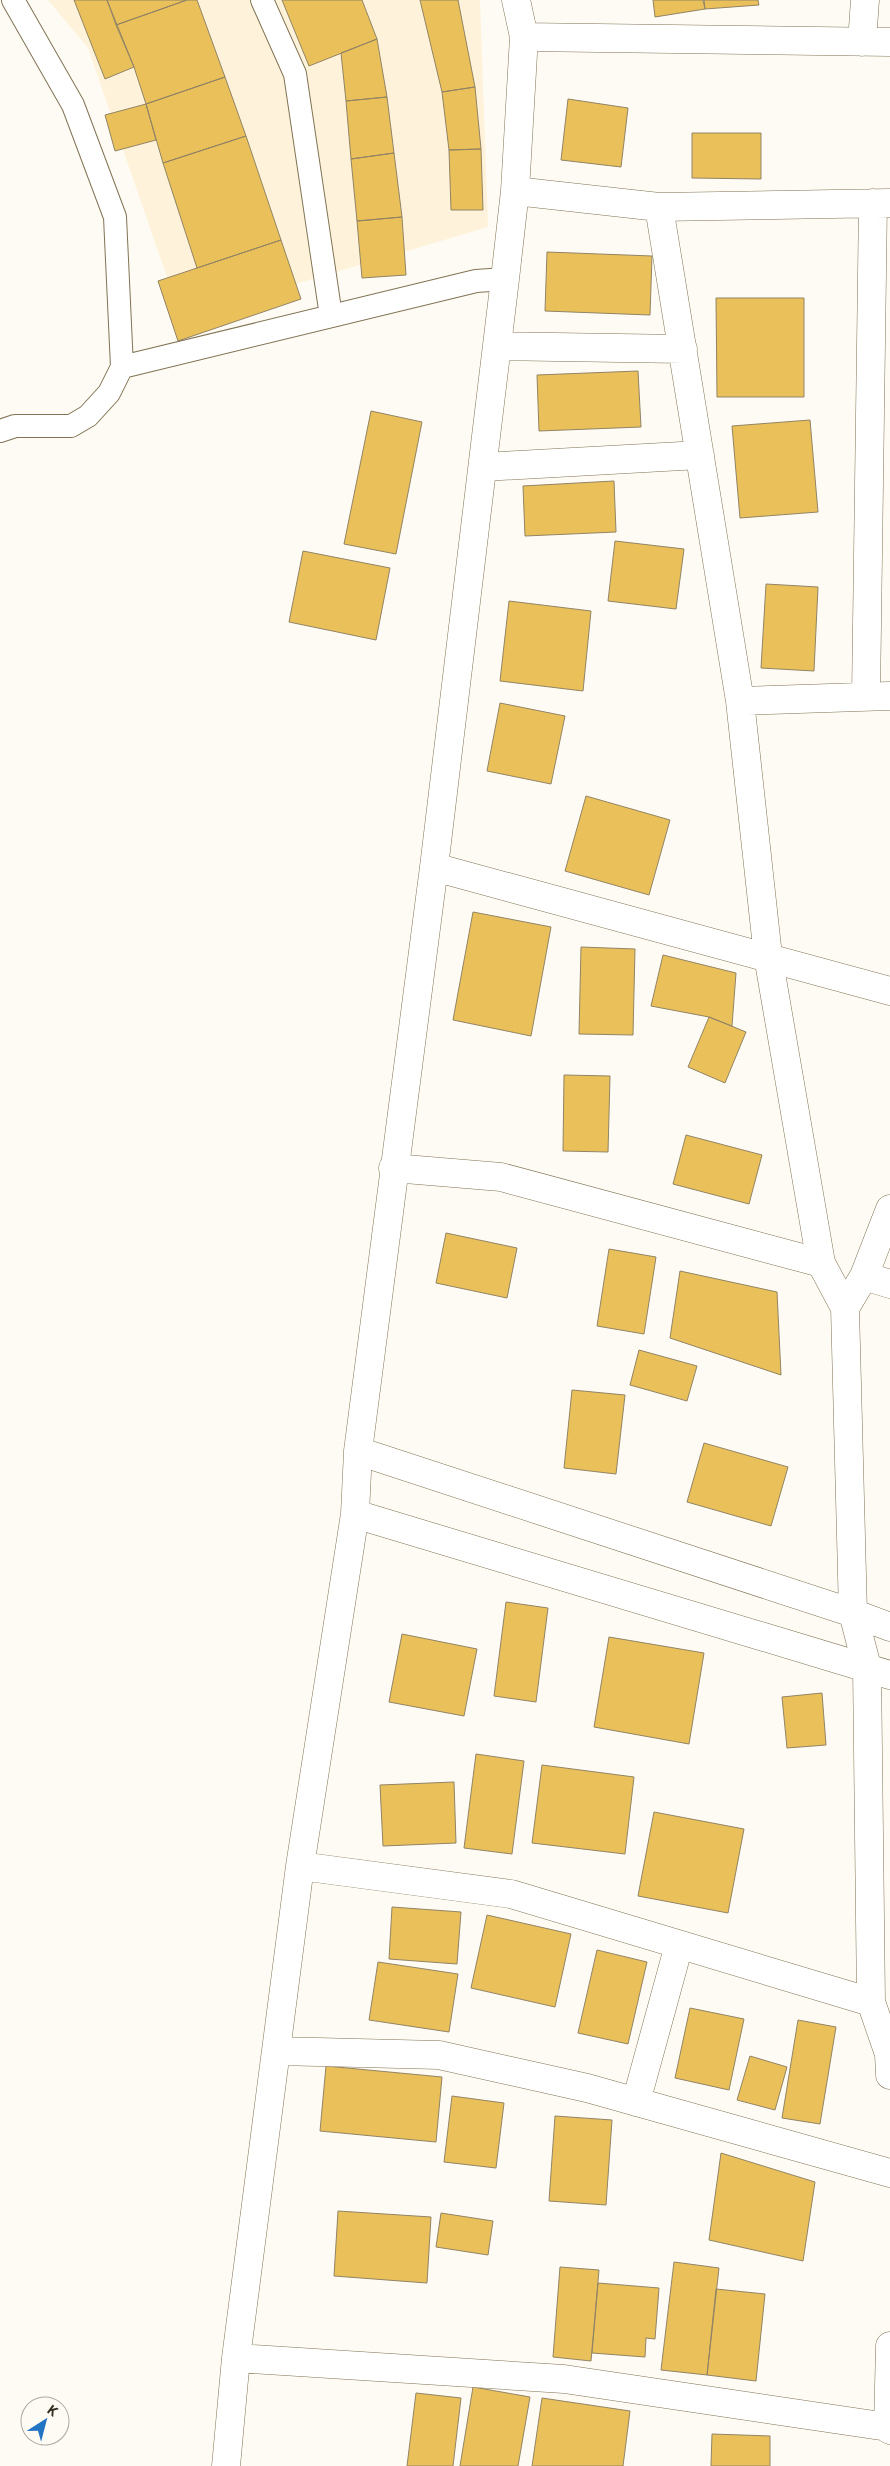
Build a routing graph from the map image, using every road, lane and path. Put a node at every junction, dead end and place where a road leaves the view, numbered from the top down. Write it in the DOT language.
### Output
graph roads {
  1 [pos="13,0"];
  2 [pos="262,0"];
  3 [pos="516,0"];
  4 [pos="865,0"];
  5 [pos="524,37"];
  6 [pos="862,42"];
  7 [pos="890,42"];
  8 [pos="515,191"];
  9 [pos="881,203"];
  10 [pos="659,207"];
  11 [pos="505,279"];
  12 [pos="331,316"];
  13 [pos="497,346"];
  14 [pos="683,349"];
  15 [pos="122,367"];
  16 [pos="0,431"];
  17 [pos="700,455"];
  18 [pos="482,467"];
  19 [pos="878,696"];
  20 [pos="740,701"];
  21 [pos="434,866"];
  22 [pos="768,956"];
  23 [pos="890,990"];
  24 [pos="393,1168"];
  25 [pos="890,1208"];
  26 [pos="822,1262"];
  27 [pos="864,1276"];
  28 [pos="890,1284"];
  29 [pos="845,1308"];
  30 [pos="358,1451"];
  31 [pos="355,1514"];
  32 [pos="852,1612"];
  33 [pos="890,1627"];
  34 [pos="878,1671"];
  35 [pos="300,1866"];
  36 [pos="678,1946"];
  37 [pos="871,2002"];
  38 [pos="277,2051"];
  39 [pos="890,2062"];
  40 [pos="636,2102"];
  41 [pos="890,2174"];
  42 [pos="890,2346"];
  43 [pos="236,2358"];
  44 [pos="889,2429"];
  45 [pos="226,2466"];
  1 -- 15 [label="lane"];
  2 -- 12 [label="lane"];
  3 -- 5 [label="street"];
  4 -- 6 [label="street"];
  5 -- 6 [label="street"];
  5 -- 8 [label="street"];
  6 -- 7 [label="street"];
  8 -- 10 [label="street"];
  8 -- 11 [label="street"];
  9 -- 10 [label="street"];
  9 -- 19 [label="street"];
  10 -- 14 [label="street"];
  11 -- 12 [label="lane"];
  11 -- 13 [label="street"];
  12 -- 15 [label="lane"];
  13 -- 14 [label="street"];
  13 -- 18 [label="street"];
  14 -- 17 [label="street"];
  15 -- 16 [label="lane"];
  17 -- 18 [label="street"];
  17 -- 20 [label="street"];
  18 -- 21 [label="street"];
  19 -- 20 [label="street"];
  20 -- 22 [label="street"];
  21 -- 22 [label="street"];
  21 -- 24 [label="street"];
  22 -- 23 [label="street"];
  22 -- 26 [label="street"];
  24 -- 26 [label="street"];
  24 -- 30 [label="street"];
  25 -- 27 [label="street"];
  26 -- 29 [label="street"];
  27 -- 28 [label="street"];
  27 -- 29 [label="street"];
  29 -- 32 [label="street"];
  30 -- 31 [label="street"];
  30 -- 32 [label="street"];
  31 -- 34 [label="street"];
  31 -- 35 [label="street"];
  32 -- 33 [label="street"];
  32 -- 34 [label="street"];
  34 -- 37 [label="street"];
  35 -- 36 [label="street"];
  35 -- 38 [label="street"];
  36 -- 37 [label="street"];
  36 -- 40 [label="street"];
  37 -- 39 [label="street"];
  38 -- 40 [label="street"];
  38 -- 43 [label="street"];
  40 -- 41 [label="street"];
  42 -- 44 [label="street"];
  43 -- 44 [label="street"];
  43 -- 45 [label="street"];
}
